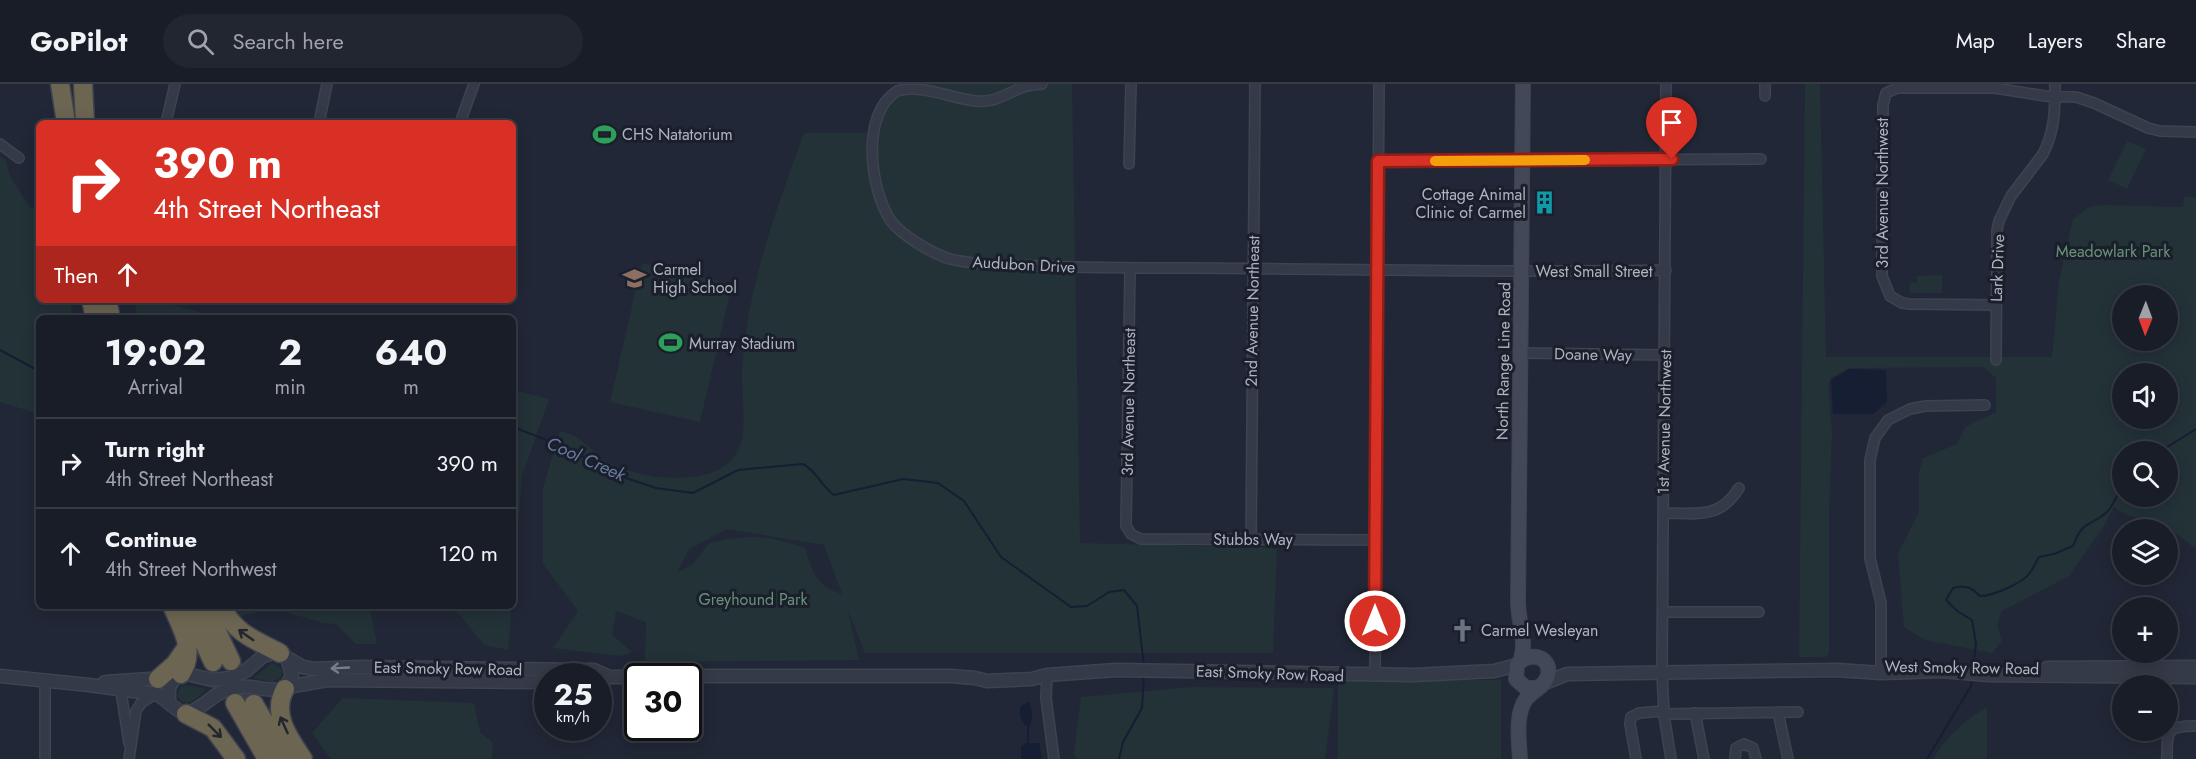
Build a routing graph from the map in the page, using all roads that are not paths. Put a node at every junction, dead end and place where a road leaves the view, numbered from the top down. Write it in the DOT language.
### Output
graph roads {
  1 [pos="60,84"];
  2 [pos="67,84"];
  3 [pos="83,84"];
  4 [pos="89,84"];
  5 [pos="175,84"];
  6 [pos="327,84"];
  7 [pos="474,84"];
  8 [pos="1042,84"];
  9 [pos="1131,84"];
  10 [pos="1255,84"];
  11 [pos="1379,84"];
  12 [pos="1523,84"];
  13 [pos="1666,84"];
  14 [pos="1765,84"];
  15 [pos="2055,84"];
  16 [pos="1765,96"];
  17 [pos="2055,96"];
  18 [pos="66,120"];
  19 [pos="67,120"];
  20 [pos="86,120"];
  21 [pos="86,120"];
  22 [pos="167,120"];
  23 [pos="320,120"];
  24 [pos="461,120"];
  25 [pos="2196,132"];
  26 [pos="0,144"];
  27 [pos="19,158"];
  28 [pos="1761,159"];
  29 [pos="1522,160"];
  30 [pos="1666,160"];
  31 [pos="1378,161"];
  32 [pos="1129,164"];
  33 [pos="1130,269"];
  34 [pos="1252,269"];
  35 [pos="1666,270"];
  36 [pos="1377,271"];
  37 [pos="1521,271"];
  38 [pos="1996,305"];
  39 [pos="1520,353"];
  40 [pos="1665,355"];
  41 [pos="1995,360"];
  42 [pos="1985,405"];
  43 [pos="1739,488"];
  44 [pos="1663,513"];
  45 [pos="1131,534"];
  46 [pos="1251,539"];
  47 [pos="1376,540"];
  48 [pos="173,609"];
  49 [pos="189,609"];
  50 [pos="206,609"];
  51 [pos="223,609"];
  52 [pos="1663,612"];
  53 [pos="1758,612"];
  54 [pos="1523,638"];
  55 [pos="284,655"];
  56 [pos="1541,660"];
  57 [pos="2196,668"];
  58 [pos="534,669"];
  59 [pos="1881,669"];
  60 [pos="1518,672"];
  61 [pos="1662,672"];
  62 [pos="1989,673"];
  63 [pos="1567,674"];
  64 [pos="1047,675"];
  65 [pos="0,676"];
  66 [pos="702,676"];
  67 [pos="1375,676"];
  68 [pos="2196,676"];
  69 [pos="45,681"];
  70 [pos="167,681"];
  71 [pos="534,682"];
  72 [pos="1541,685"];
  73 [pos="287,688"];
  74 [pos="120,689"];
  75 [pos="169,702"];
  76 [pos="235,703"];
  77 [pos="254,704"];
  78 [pos="1664,712"];
  79 [pos="1778,712"];
  80 [pos="1798,712"];
  81 [pos="1695,713"];
  82 [pos="186,714"];
  83 [pos="2196,726"];
  84 [pos="1052,747"];
  85 [pos="130,756"];
  86 [pos="45,759"];
  87 [pos="236,759"];
  88 [pos="267,759"];
  89 [pos="286,759"];
  90 [pos="303,759"];
  91 [pos="1054,759"];
  92 [pos="1059,759"];
  93 [pos="1512,759"];
  94 [pos="1520,759"];
  95 [pos="1636,759"];
  96 [pos="1671,759"];
  97 [pos="1704,759"];
  98 [pos="1735,759"];
  99 [pos="1756,759"];
  100 [pos="1788,759"];
  101 [pos="2167,759"];
  1 -- 18 [label="highway"];
  2 -- 19 [label="highway"];
  3 -- 20 [label="highway"];
  4 -- 21 [label="highway"];
  5 -- 22 [label="street"];
  6 -- 23 [label="street"];
  7 -- 24 [label="street"];
  8 -- 33 [label="street, Audubon Drive"];
  9 -- 32 [label="street"];
  10 -- 34 [label="street, 2nd Avenue Northeast"];
  11 -- 31 [label="street"];
  12 -- 29 [label="main road, North Range Line Road"];
  13 -- 30 [label="street, 1st Avenue Northwest"];
  14 -- 16 [label="street"];
  15 -- 17 [label="street, Lark Drive"];
  17 -- 25 [label="street"];
  17 -- 38 [label="street, Lark Drive"];
  17 -- 38 [label="street, 3rd Avenue Northwest"];
  26 -- 27 [label="street"];
  28 -- 30 [label="street"];
  29 -- 30 [label="street"];
  29 -- 31 [label="street"];
  29 -- 37 [label="main road, North Range Line Road"];
  30 -- 35 [label="street, 1st Avenue Northwest"];
  31 -- 36 [label="street"];
  33 -- 34 [label="street, Audubon Drive"];
  33 -- 45 [label="street, 3rd Avenue Northeast"];
  34 -- 36 [label="street, Audubon Drive"];
  34 -- 46 [label="street, 2nd Avenue Northeast"];
  35 -- 37 [label="street, West Small Street"];
  35 -- 40 [label="street, 1st Avenue Northwest"];
  36 -- 37 [label="street, West Small Street"];
  36 -- 47 [label="street"];
  37 -- 39 [label="main road, North Range Line Road"];
  38 -- 41 [label="street, Lark Drive"];
  39 -- 40 [label="street, Doane Way"];
  39 -- 54 [label="main road, North Range Line Road"];
  40 -- 44 [label="street, 1st Avenue Northwest"];
  42 -- 59 [label="street"];
  43 -- 44 [label="street"];
  44 -- 52 [label="street, 1st Avenue Northwest"];
  45 -- 46 [label="street, Stubbs Way"];
  46 -- 47 [label="street, Stubbs Way"];
  47 -- 67 [label="street"];
  48 -- 70 [label="highway"];
  49 -- 50 [label="highway"];
  55 -- 51 [label="highway, one-way"];
  52 -- 53 [label="street"];
  52 -- 61 [label="street, 1st Avenue Northwest"];
  54 -- 56 [label="main road, North Range Line Road"];
  54 -- 60 [label="main road, North Range Line Road"];
  58 -- 55 [label="street, East Smoky Row Road, one-way"];
  55 -- 70 [label="street"];
  55 -- 73 [label="street"];
  56 -- 60 [label="main road"];
  56 -- 63 [label="street, West Smoky Row Road"];
  56 -- 72 [label="main road"];
  57 -- 62 [label="street, West Smoky Row Road"];
  59 -- 61 [label="street, West Smoky Row Road"];
  59 -- 62 [label="street, West Smoky Row Road"];
  60 -- 67 [label="street, East Smoky Row Road"];
  60 -- 72 [label="main road"];
  60 -- 93 [label="main road, North Range Line Road"];
  61 -- 63 [label="street, West Smoky Row Road"];
  61 -- 78 [label="street, 1st Avenue Northwest"];
  62 -- 68 [label="street, West Smoky Row Road"];
  63 -- 72 [label="street, West Smoky Row Road"];
  64 -- 66 [label="street, East Smoky Row Road"];
  64 -- 67 [label="street, East Smoky Row Road"];
  64 -- 84 [label="street"];
  65 -- 69 [label="street"];
  69 -- 74 [label="street"];
  69 -- 86 [label="street"];
  70 -- 74 [label="street"];
  70 -- 75 [label="street"];
  70 -- 75 [label="street"];
  70 -- 85 [label="street"];
  71 -- 73 [label="street, East Smoky Row Road"];
  72 -- 94 [label="main road"];
  73 -- 82 [label="street, East Smoky Row Road"];
  90 -- 73 [label="highway, one-way"];
  74 -- 85 [label="street"];
  75 -- 82 [label="street"];
  76 -- 88 [label="highway"];
  77 -- 89 [label="highway"];
  78 -- 81 [label="street"];
  78 -- 95 [label="street"];
  78 -- 96 [label="street, 1st Avenue Northwest"];
  79 -- 80 [label="street"];
  79 -- 81 [label="street"];
  79 -- 100 [label="street"];
  81 -- 97 [label="street"];
  82 -- 87 [label="highway, one-way"];
  83 -- 101 [label="street"];
  84 -- 91 [label="street"];
  84 -- 92 [label="street"];
  98 -- 99 [label="street"];
}
